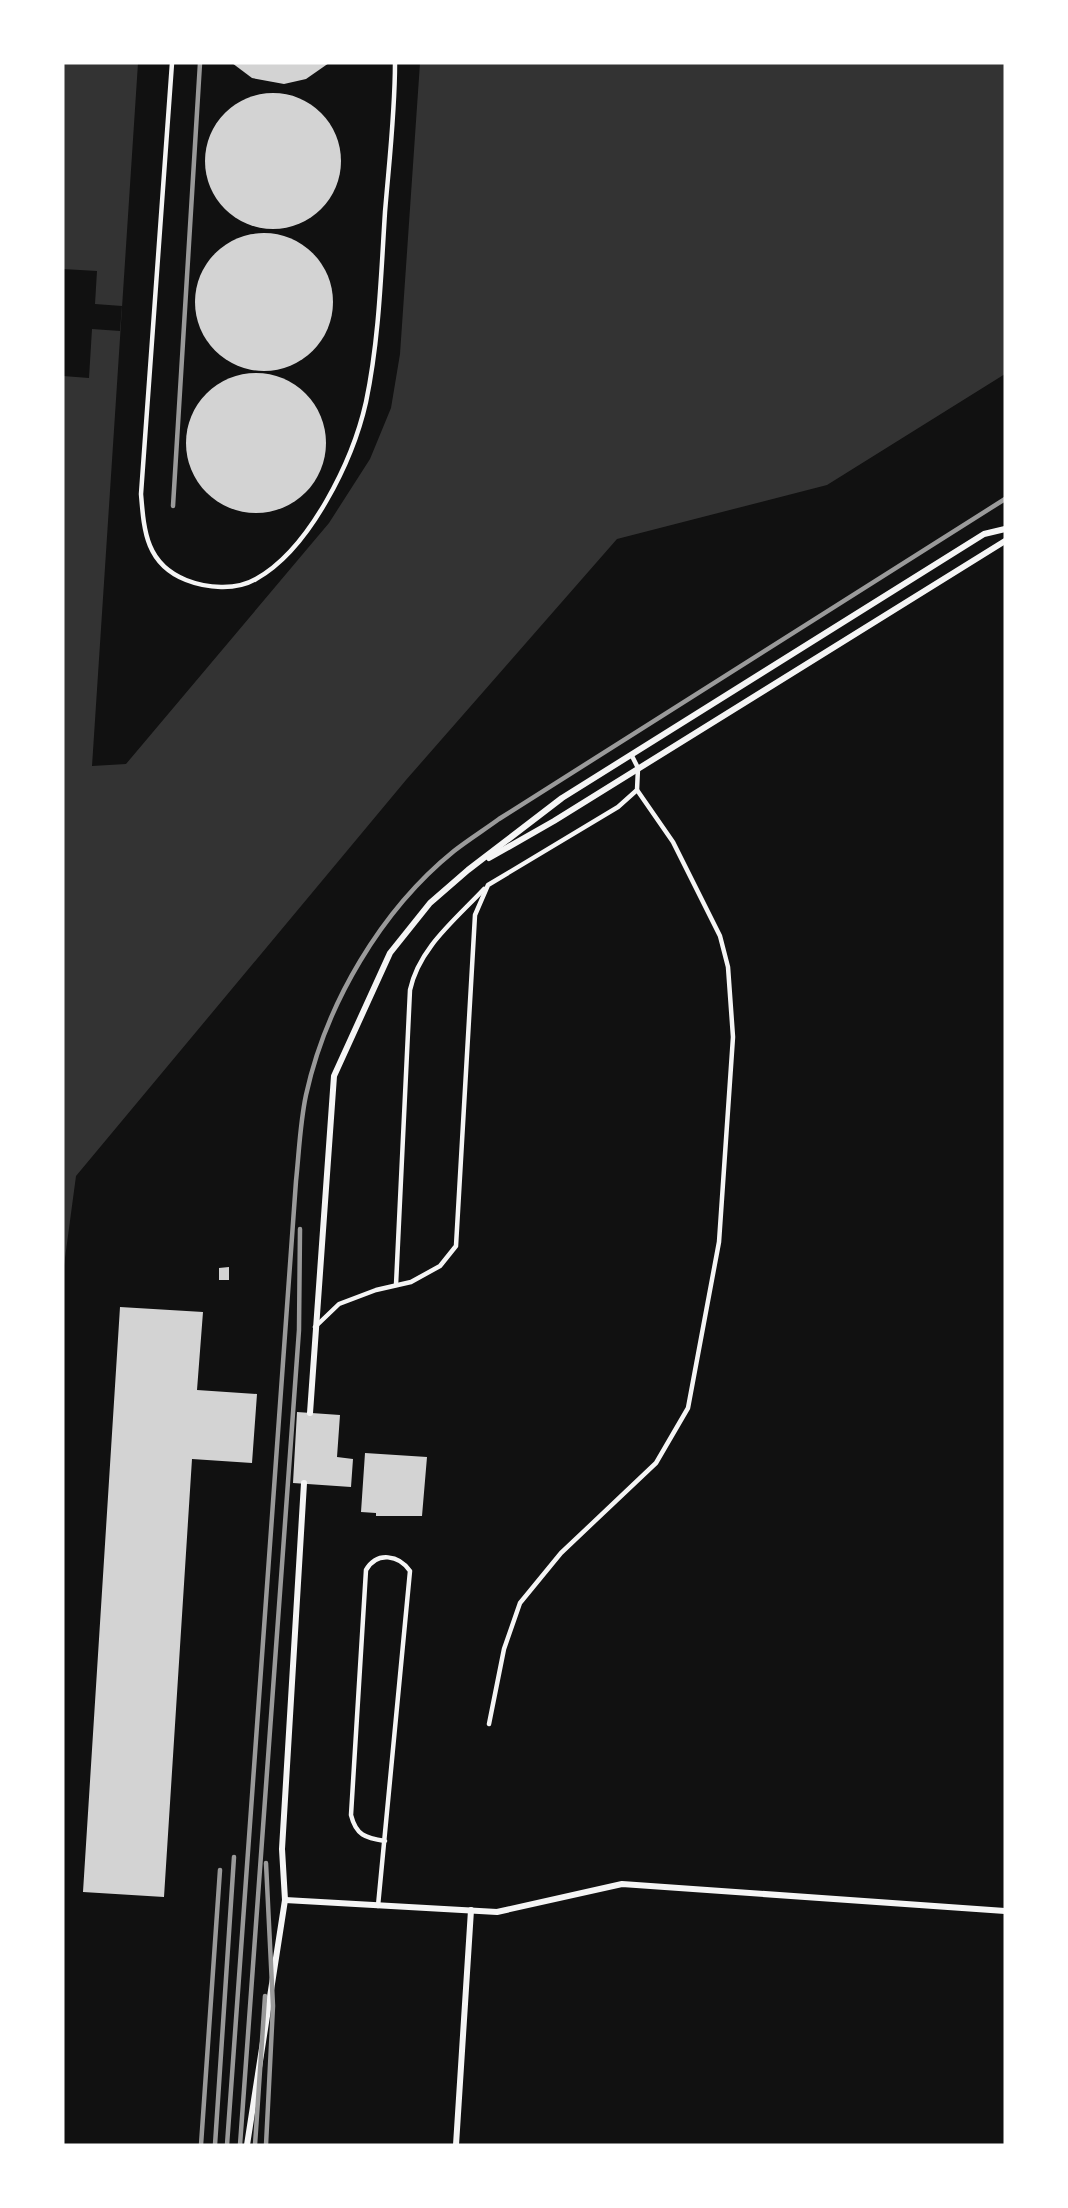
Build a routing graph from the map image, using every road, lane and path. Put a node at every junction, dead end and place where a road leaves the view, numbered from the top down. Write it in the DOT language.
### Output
graph roads {
  1 [pos="172,63"];
  2 [pos="395,63"];
  3 [pos="1005,529"];
  4 [pos="1005,541"];
  5 [pos="632,756"];
  6 [pos="638,768"];
  7 [pos="637,790"];
  8 [pos="468,870"];
  9 [pos="488,885"];
  10 [pos="396,1286"];
  11 [pos="315,1327"];
  12 [pos="310,1413"];
  13 [pos="304,1483"];
  14 [pos="489,1724"];
  15 [pos="385,1841"];
  16 [pos="285,1900"];
  17 [pos="378,1905"];
  18 [pos="471,1910"];
  19 [pos="1005,1911"];
  20 [pos="247,2145"];
  21 [pos="456,2145"];
  1 -- 2 [label="lane"];
  3 -- 5 [label="street"];
  4 -- 6 [label="street"];
  5 -- 6 [label="lane"];
  5 -- 8 [label="street"];
  6 -- 7 [label="lane"];
  6 -- 8 [label="street"];
  7 -- 9 [label="lane"];
  7 -- 14 [label="lane"];
  8 -- 11 [label="street"];
  9 -- 10 [label="lane"];
  9 -- 10 [label="lane"];
  10 -- 11 [label="lane"];
  11 -- 12 [label="street"];
  13 -- 16 [label="street"];
  15 -- 15 [label="lane"];
  15 -- 17 [label="lane"];
  16 -- 17 [label="street"];
  16 -- 20 [label="street"];
  17 -- 18 [label="street"];
  18 -- 19 [label="street"];
  18 -- 21 [label="street"];
}
